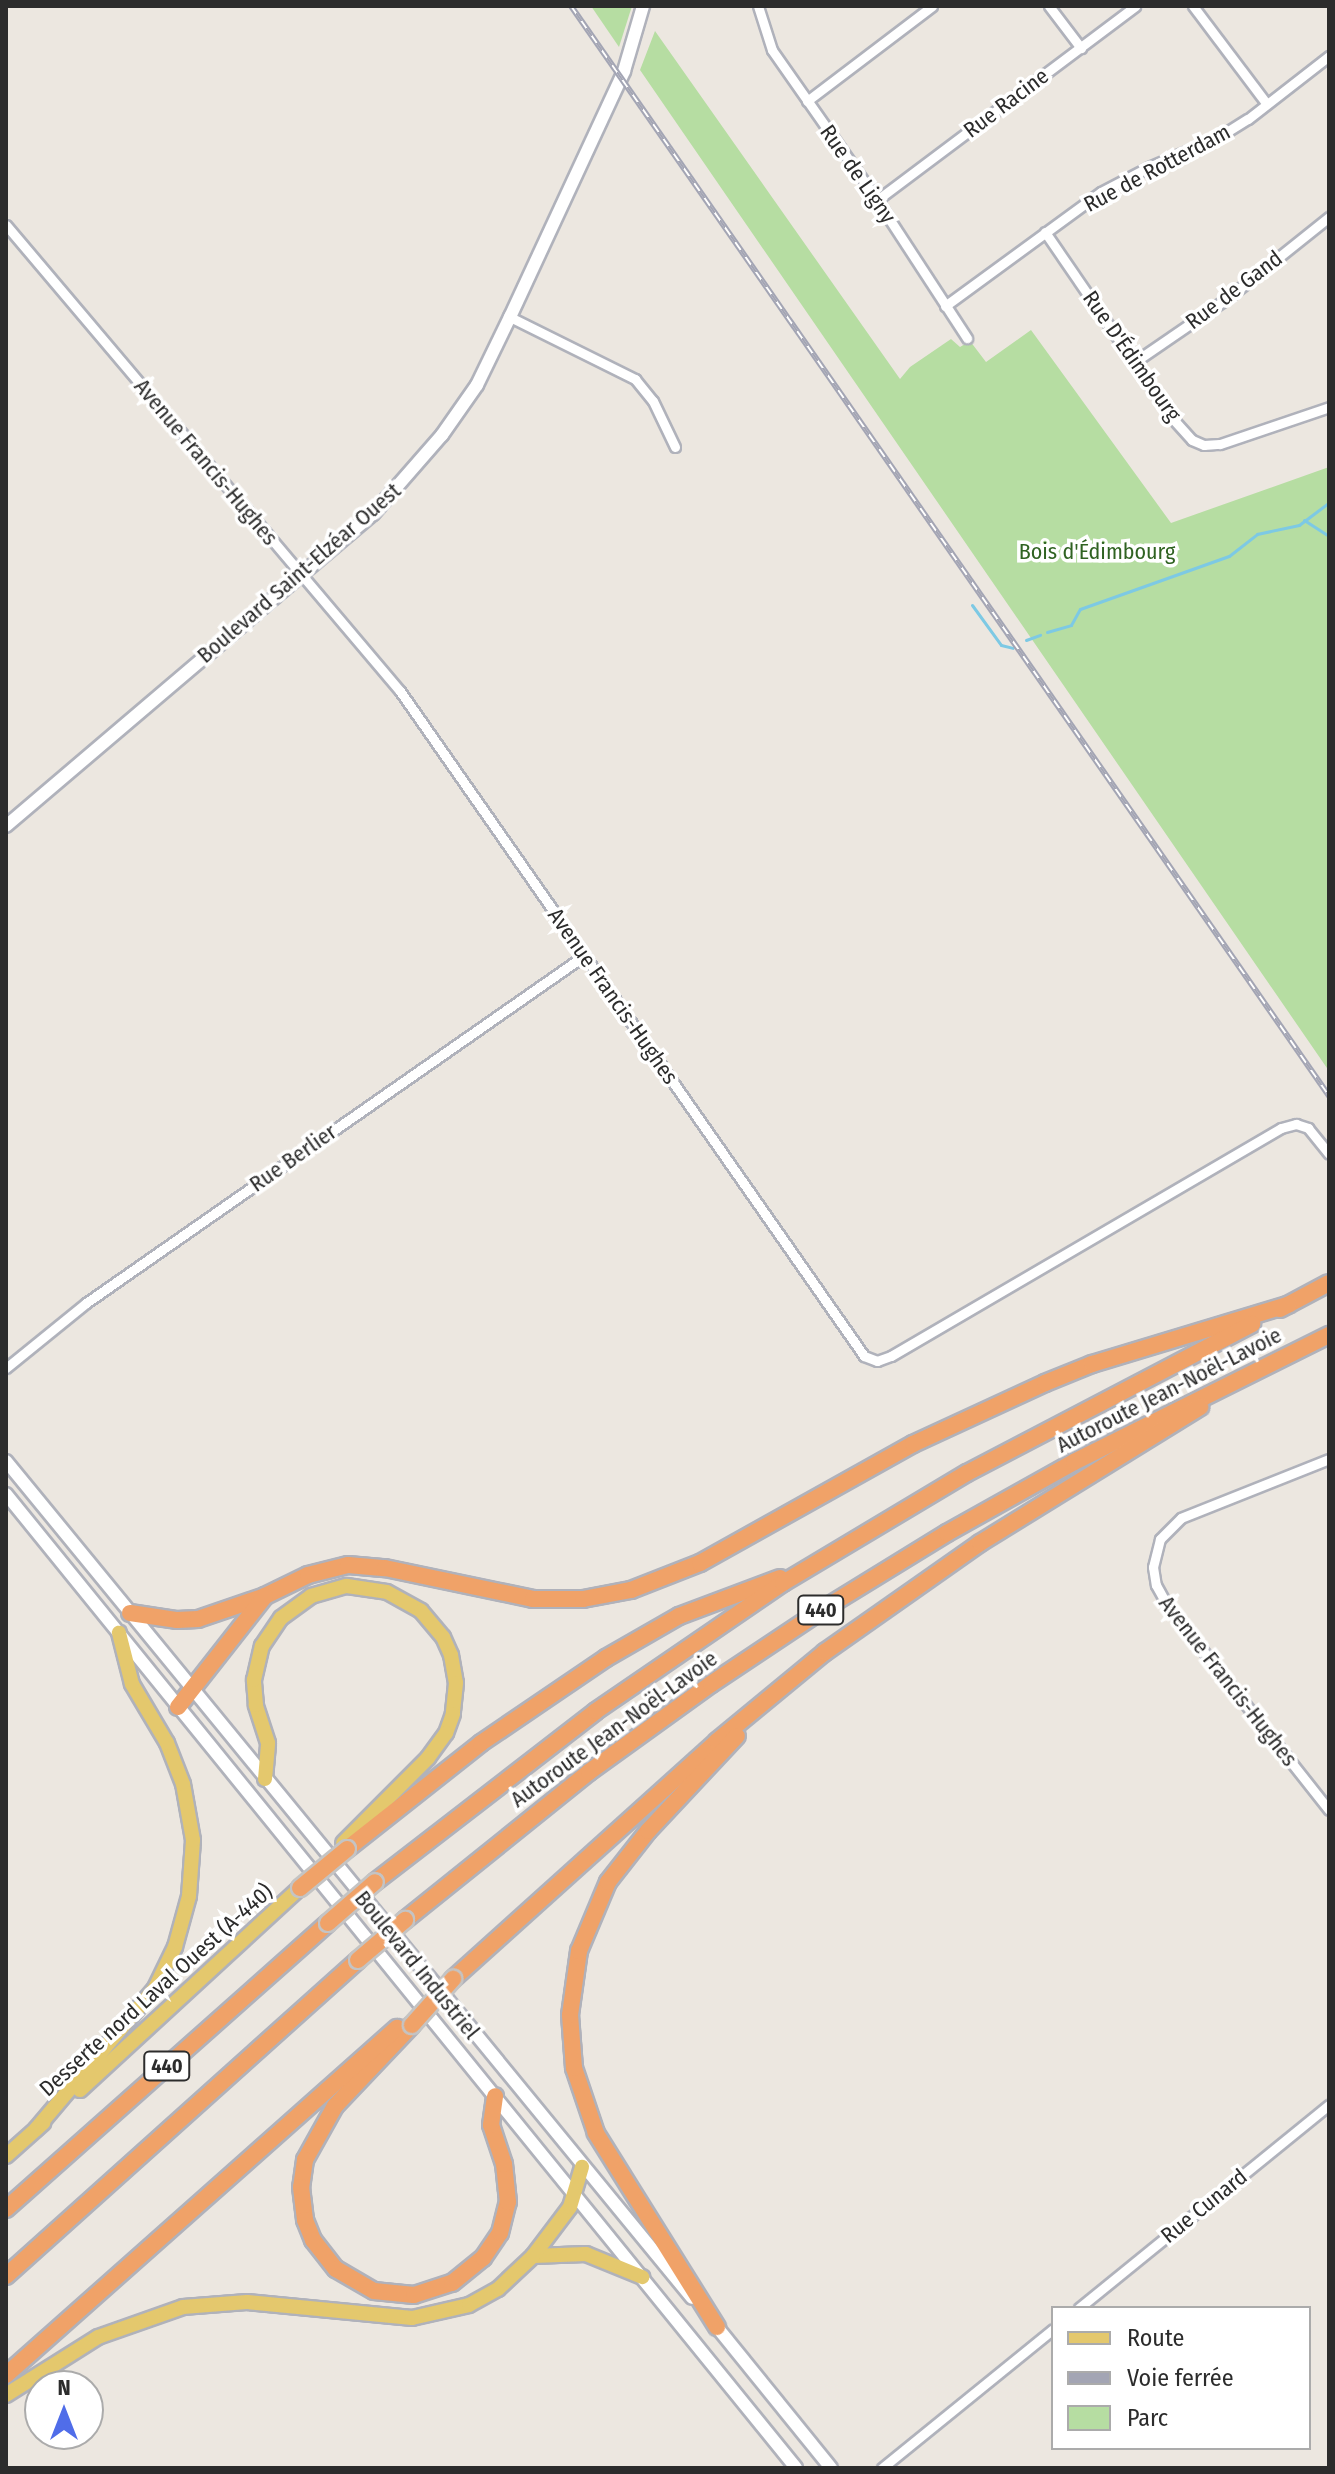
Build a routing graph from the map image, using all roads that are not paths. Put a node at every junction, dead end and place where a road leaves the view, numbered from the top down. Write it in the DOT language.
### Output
graph roads {
  1 [pos="643,6"];
  2 [pos="758,6"];
  3 [pos="932,6"];
  4 [pos="1049,6"];
  5 [pos="1135,6"];
  6 [pos="1193,6"];
  7 [pos="1081,48"];
  8 [pos="1329,56"];
  9 [pos="807,101"];
  10 [pos="1266,103"];
  11 [pos="877,200"];
  12 [pos="1329,217"];
  13 [pos="6,225"];
  14 [pos="1045,232"];
  15 [pos="945,306"];
  16 [pos="510,317"];
  17 [pos="967,338"];
  18 [pos="1136,361"];
  19 [pos="1329,407"];
  20 [pos="675,447"];
  21 [pos="301,575"];
  22 [pos="6,826"];
  23 [pos="585,955"];
  24 [pos="1329,1154"];
  25 [pos="1329,1283"];
  26 [pos="1288,1305"];
  27 [pos="1329,1335"];
  28 [pos="1276,1360"];
  29 [pos="6,1368"];
  30 [pos="1329,1459"];
  31 [pos="6,1461"];
  32 [pos="6,1494"];
  33 [pos="811,1566"];
  34 [pos="265,1596"];
  35 [pos="130,1613"];
  36 [pos="119,1633"];
  37 [pos="787,1682"];
  38 [pos="192,1688"];
  39 [pos="178,1707"];
  40 [pos="265,1779"];
  41 [pos="1329,1810"];
  42 [pos="345,1846"];
  43 [pos="300,1888"];
  44 [pos="410,2022"];
  45 [pos="495,2096"];
  46 [pos="1329,2105"];
  47 [pos="36,2129"];
  48 [pos="6,2156"];
  49 [pos="582,2167"];
  50 [pos="575,2194"];
  51 [pos="6,2209"];
  52 [pos="533,2256"];
  53 [pos="6,2276"];
  54 [pos="642,2277"];
  55 [pos="1081,2306"];
  56 [pos="717,2327"];
  57 [pos="1051,2331"];
  58 [pos="6,2375"];
  59 [pos="6,2395"];
  60 [pos="796,2468"];
  61 [pos="831,2468"];
  62 [pos="882,2468"];
  1 -- 16 [label="street, Boulevard Saint-Elzéar Ouest"];
  2 -- 9 [label="street, Rue de Ligny"];
  3 -- 9 [label="street"];
  4 -- 7 [label="street"];
  5 -- 7 [label="street, Rue Racine"];
  6 -- 10 [label="street"];
  7 -- 11 [label="street, Rue Racine"];
  8 -- 10 [label="street, Rue de Rotterdam"];
  9 -- 11 [label="street, Rue de Ligny"];
  10 -- 14 [label="street, Rue de Rotterdam"];
  11 -- 15 [label="street, Rue de Ligny"];
  12 -- 18 [label="street, Rue de Gand"];
  13 -- 21 [label="street, Avenue Francis-Hughes"];
  14 -- 15 [label="street, Rue de Rotterdam"];
  14 -- 18 [label="street, Rue D'Édimbourg"];
  15 -- 17 [label="street, Rue de Ligny"];
  16 -- 20 [label="street"];
  16 -- 21 [label="street, Boulevard Saint-Elzéar Ouest"];
  18 -- 19 [label="street, Rue D'Édimbourg"];
  21 -- 22 [label="street, Boulevard Saint-Elzéar Ouest"];
  21 -- 23 [label="street, Avenue Francis-Hughes"];
  23 -- 24 [label="street, Avenue Francis-Hughes"];
  23 -- 29 [label="street, Rue Berlier"];
  25 -- 26 [label="highway, Autoroute Jean-Noël-Lavoie / 440"];
  26 -- 33 [label="highway, Autoroute Jean-Noël-Lavoie / 440"];
  26 -- 34 [label="highway"];
  27 -- 28 [label="highway, Autoroute Jean-Noël-Lavoie / 440"];
  28 -- 37 [label="highway"];
  28 -- 53 [label="highway, Autoroute Jean-Noël-Lavoie / 440, bridge"];
  30 -- 41 [label="street, Avenue Francis-Hughes"];
  31 -- 35 [label="street, Boulevard Industriel"];
  32 -- 36 [label="street, Boulevard Industriel"];
  33 -- 42 [label="highway"];
  33 -- 51 [label="highway, Autoroute Jean-Noël-Lavoie / 440, bridge"];
  34 -- 35 [label="highway"];
  34 -- 38 [label="highway"];
  35 -- 38 [label="street, Boulevard Industriel"];
  36 -- 39 [label="street, Boulevard Industriel"];
  36 -- 47 [label="main road"];
  37 -- 44 [label="highway, bridge"];
  37 -- 56 [label="highway"];
  38 -- 39 [label="highway"];
  38 -- 40 [label="street, Boulevard Industriel"];
  39 -- 45 [label="street, Boulevard Industriel"];
  40 -- 42 [label="main road"];
  40 -- 49 [label="street, Boulevard Industriel"];
  42 -- 43 [label="highway, bridge"];
  43 -- 47 [label="main road, Desserte nord Laval Ouest (A-440)"];
  44 -- 45 [label="highway"];
  44 -- 58 [label="highway"];
  45 -- 50 [label="street, Boulevard Industriel"];
  46 -- 55 [label="street, Rue Cunard"];
  47 -- 48 [label="main road, Desserte nord Laval Ouest (A-440)"];
  49 -- 50 [label="main road"];
  49 -- 56 [label="street, Boulevard Industriel"];
  50 -- 52 [label="main road"];
  50 -- 54 [label="street, Boulevard Industriel"];
  52 -- 54 [label="main road"];
  52 -- 59 [label="main road"];
  54 -- 60 [label="street, Boulevard Industriel"];
  56 -- 61 [label="street, Boulevard Industriel"];
  57 -- 62 [label="street"];
}
